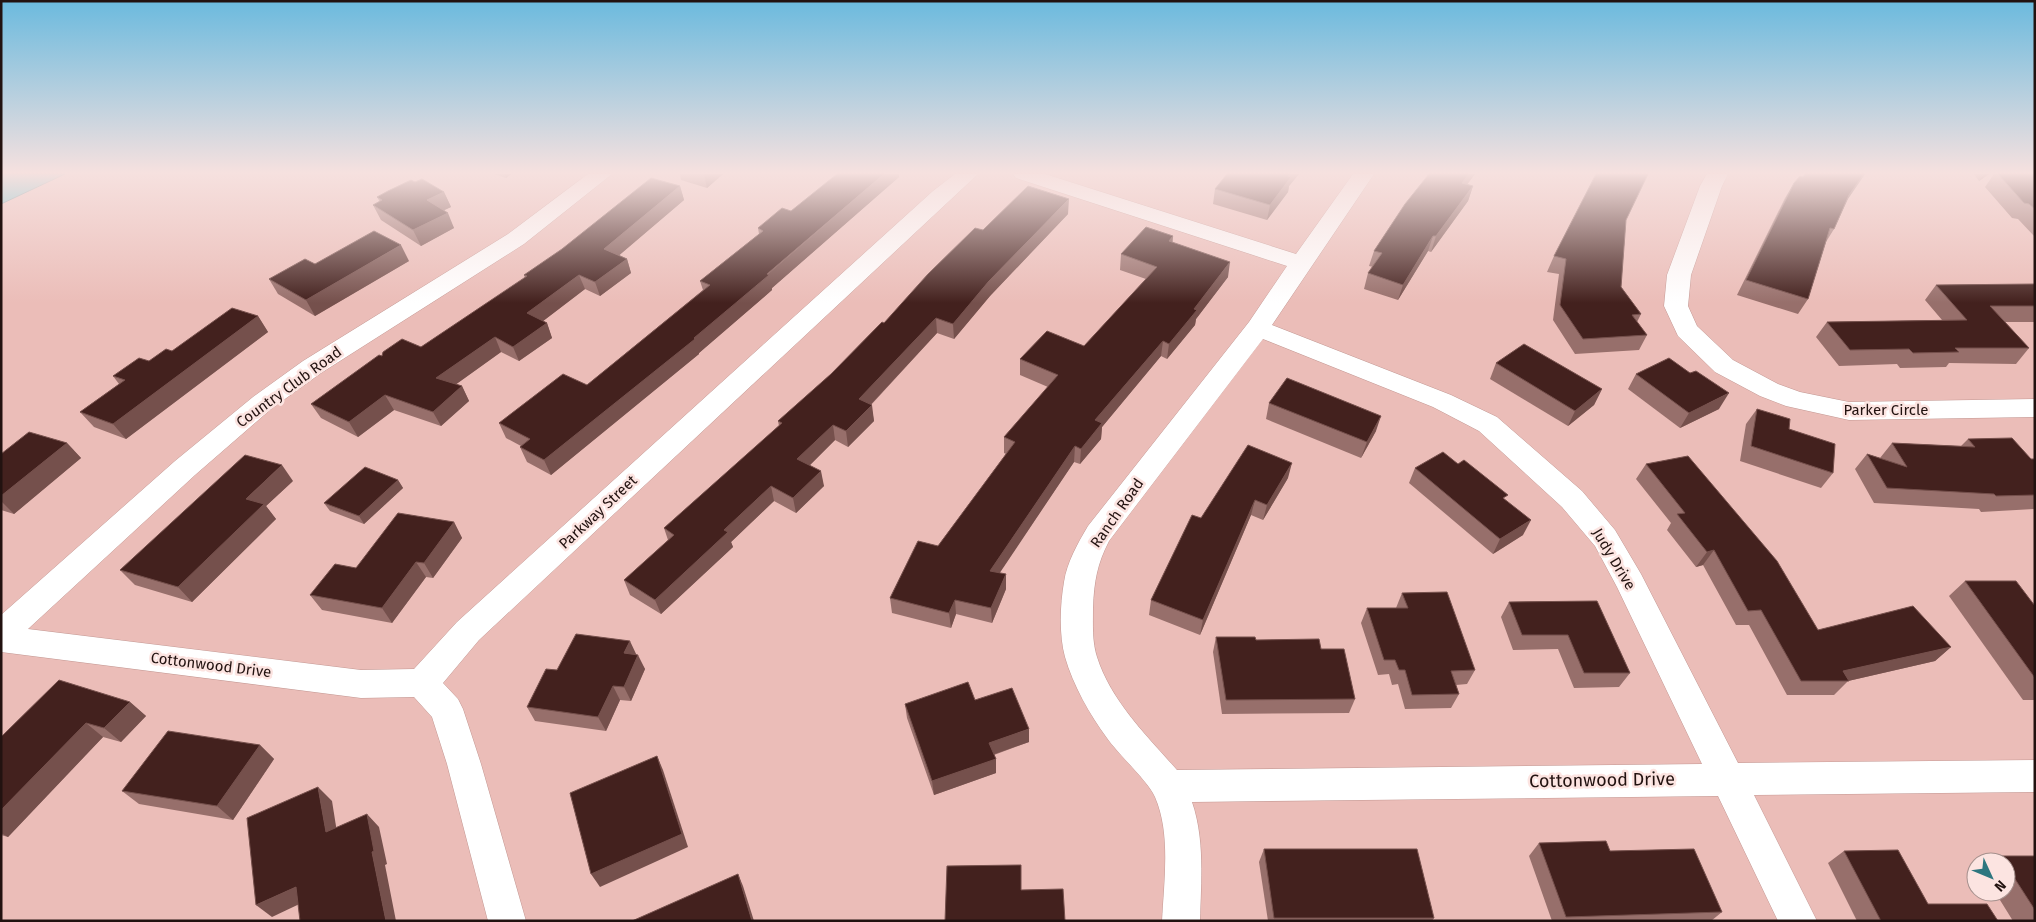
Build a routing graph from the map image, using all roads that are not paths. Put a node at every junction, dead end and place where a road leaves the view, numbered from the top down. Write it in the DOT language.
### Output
graph roads {
  1 [pos="545,217"];
  2 [pos="918,217"];
  3 [pos="1157,217"];
  4 [pos="1334,217"];
  5 [pos="1700,217"];
  6 [pos="1301,263"];
  7 [pos="1258,328"];
  8 [pos="2035,408"];
  9 [pos="1,634"];
  10 [pos="1,639"];
  11 [pos="422,683"];
  12 [pos="2035,776"];
  13 [pos="1728,779"];
  14 [pos="1169,786"];
  15 [pos="507,921"];
  16 [pos="1181,921"];
  17 [pos="1798,921"];
  1 -- 9 [label="street, Country Club Road"];
  2 -- 11 [label="street, Parkway Street"];
  3 -- 6 [label="street"];
  4 -- 6 [label="street, Ranch Road"];
  5 -- 8 [label="street, Parker Circle"];
  6 -- 7 [label="street, Ranch Road"];
  7 -- 13 [label="street, Judy Drive"];
  7 -- 14 [label="street, Ranch Road"];
  10 -- 11 [label="street, Cottonwood Drive"];
  11 -- 15 [label="street"];
  12 -- 13 [label="street, Cottonwood Drive"];
  13 -- 14 [label="street, Cottonwood Drive"];
  13 -- 17 [label="street, Judy Drive"];
  14 -- 16 [label="street, Ranch Road"];
}
